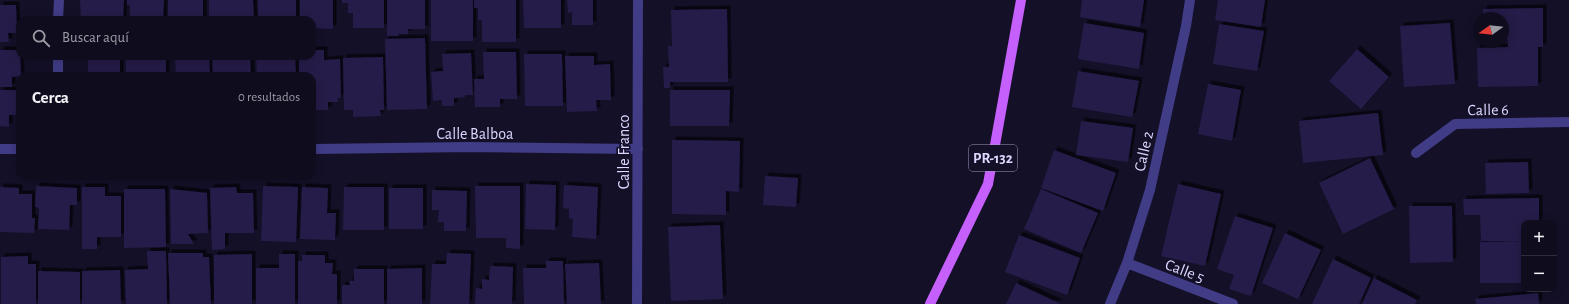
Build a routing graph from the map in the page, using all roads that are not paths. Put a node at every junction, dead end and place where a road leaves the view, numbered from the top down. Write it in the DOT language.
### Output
graph roads {
  1 [pos="59,0"];
  2 [pos="638,0"];
  3 [pos="1021,0"];
  4 [pos="1190,0"];
  5 [pos="58,16"];
  6 [pos="58,60"];
  7 [pos="58,72"];
  8 [pos="1569,122"];
  9 [pos="0,149"];
  10 [pos="16,149"];
  11 [pos="316,149"];
  12 [pos="638,149"];
  13 [pos="1416,153"];
  14 [pos="1127,263"];
  15 [pos="637,304"];
  16 [pos="930,304"];
  17 [pos="1110,304"];
  18 [pos="1233,304"];
  1 -- 5 [label="street"];
  2 -- 12 [label="street, Calle Franco"];
  3 -- 16 [label="main road, PR-132"];
  4 -- 14 [label="street, Calle 2"];
  6 -- 7 [label="street"];
  8 -- 13 [label="street, Calle 6"];
  9 -- 10 [label="street"];
  11 -- 12 [label="street, Calle Balboa"];
  12 -- 15 [label="street, Calle Franco"];
  14 -- 17 [label="street, Calle 2"];
  14 -- 18 [label="street, Calle 5"];
}
